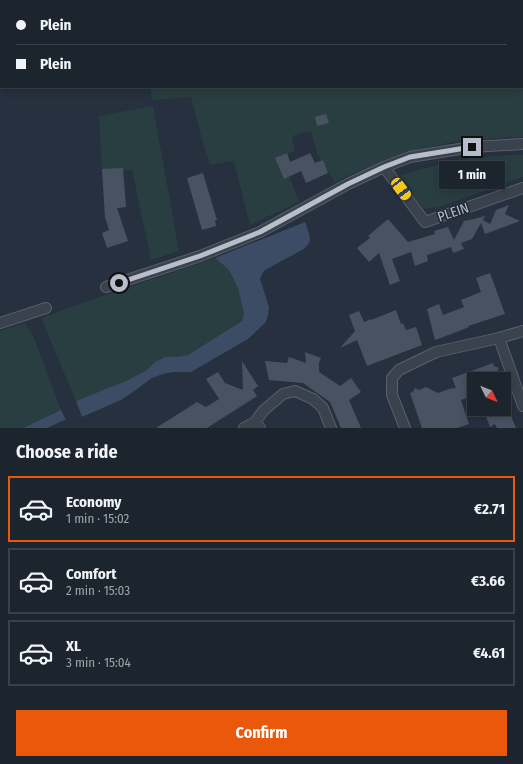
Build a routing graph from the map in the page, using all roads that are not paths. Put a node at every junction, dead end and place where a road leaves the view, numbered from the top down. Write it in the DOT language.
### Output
graph roads {
  1 [pos="523,144"];
  2 [pos="384,167"];
  3 [pos="523,188"];
  4 [pos="106,288"];
  5 [pos="46,308"];
  6 [pos="0,323"];
  7 [pos="523,331"];
  8 [pos="500,338"];
  9 [pos="523,406"];
  10 [pos="258,425"];
  11 [pos="244,428"];
  12 [pos="331,428"];
  13 [pos="405,428"];
  1 -- 2 [label="street"];
  2 -- 3 [label="street, PLEIN"];
  2 -- 4 [label="street"];
  5 -- 6 [label="street"];
  7 -- 8 [label="street"];
  8 -- 9 [label="street"];
  8 -- 13 [label="street"];
  10 -- 11 [label="street"];
  10 -- 12 [label="street"];
}
